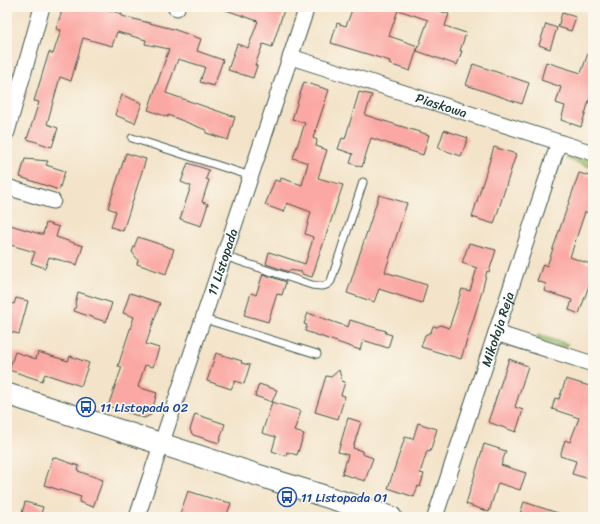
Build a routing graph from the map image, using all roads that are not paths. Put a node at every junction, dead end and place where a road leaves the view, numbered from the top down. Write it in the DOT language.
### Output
graph roads {
  1 [pos="42,7"];
  2 [pos="307,7"];
  3 [pos="291,57"];
  4 [pos="7,132"];
  5 [pos="132,138"];
  6 [pos="559,142"];
  7 [pos="593,153"];
  8 [pos="251,176"];
  9 [pos="363,182"];
  10 [pos="7,187"];
  11 [pos="53,201"];
  12 [pos="224,256"];
  13 [pos="204,319"];
  14 [pos="496,333"];
  15 [pos="317,354"];
  16 [pos="593,364"];
  17 [pos="7,394"];
  18 [pos="162,444"];
  19 [pos="138,517"];
  20 [pos="392,517"];
  21 [pos="435,517"];
  1 -- 4 [label="street"];
  2 -- 3 [label="street, 11 Listopada"];
  3 -- 6 [label="street, Piaskowa"];
  3 -- 8 [label="street, 11 Listopada"];
  5 -- 8 [label="lane"];
  6 -- 7 [label="street, Piaskowa"];
  6 -- 14 [label="street, Mikołaja Reja"];
  8 -- 12 [label="street, 11 Listopada"];
  9 -- 12 [label="lane"];
  10 -- 11 [label="street"];
  12 -- 13 [label="street, 11 Listopada"];
  13 -- 15 [label="lane"];
  13 -- 18 [label="street, 11 Listopada"];
  14 -- 16 [label="street"];
  14 -- 21 [label="street, Mikołaja Reja"];
  17 -- 18 [label="street"];
  18 -- 19 [label="street, 11 Listopada"];
  18 -- 20 [label="street"];
}
